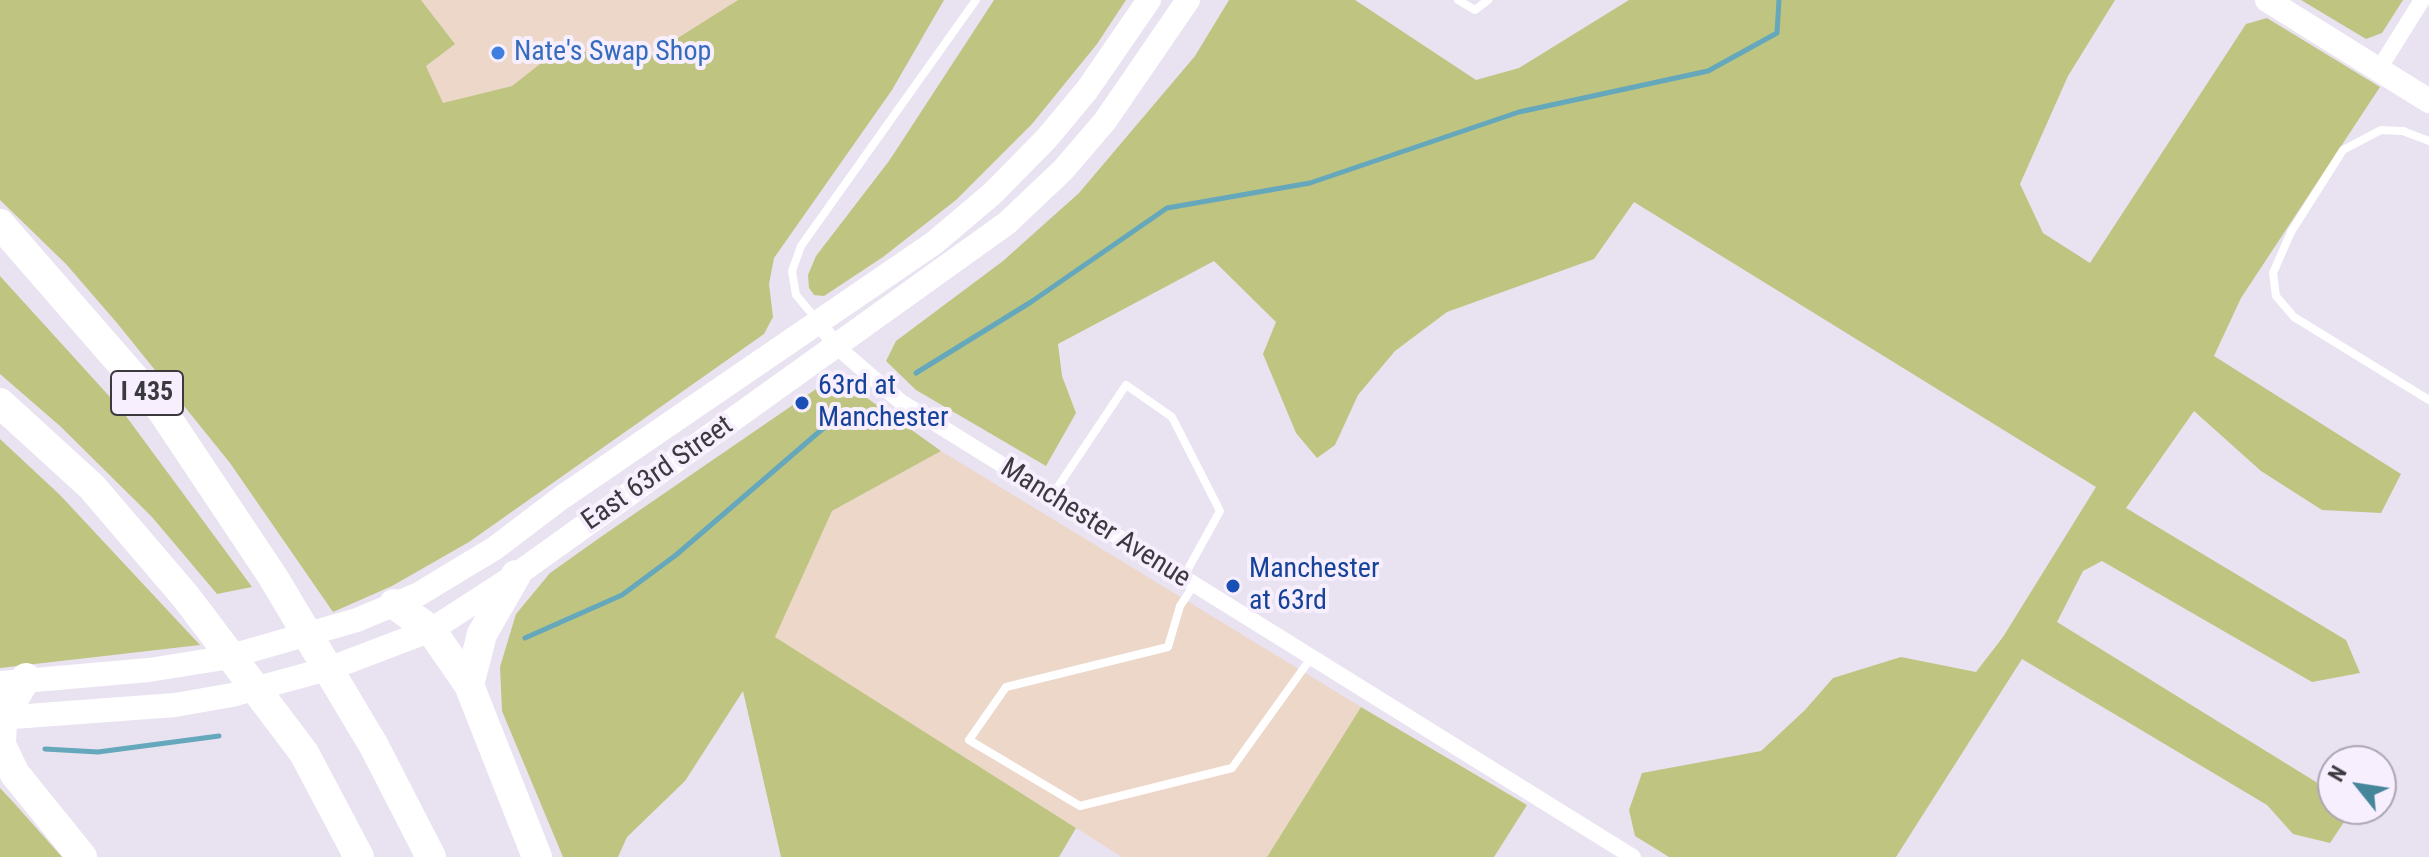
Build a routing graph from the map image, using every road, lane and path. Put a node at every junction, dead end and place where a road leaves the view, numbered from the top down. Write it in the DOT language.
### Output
graph roads {
  1 [pos="976,0"];
  2 [pos="1149,0"];
  3 [pos="1188,0"];
  4 [pos="1458,0"];
  5 [pos="1488,0"];
  6 [pos="2267,0"];
  7 [pos="2422,0"];
  8 [pos="2379,69"];
  9 [pos="2429,101"];
  10 [pos="2429,141"];
  11 [pos="0,224"];
  12 [pos="818,322"];
  13 [pos="837,347"];
  14 [pos="2429,400"];
  15 [pos="0,403"];
  16 [pos="1051,497"];
  17 [pos="516,575"];
  18 [pos="1188,582"];
  19 [pos="394,604"];
  20 [pos="431,630"];
  21 [pos="1311,658"];
  22 [pos="13,681"];
  23 [pos="469,685"];
  24 [pos="1,718"];
  25 [pos="82,857"];
  26 [pos="359,857"];
  27 [pos="431,857"];
  28 [pos="537,857"];
  29 [pos="1633,857"];
  1 -- 12 [label="lane"];
  2 -- 12 [label="main road, East 63rd Street"];
  3 -- 13 [label="main road, East 63rd Street"];
  4 -- 5 [label="lane"];
  6 -- 8 [label="main road"];
  7 -- 8 [label="street"];
  8 -- 9 [label="main road"];
  10 -- 14 [label="lane"];
  11 -- 27 [label="highway, I 435"];
  12 -- 13 [label="street, Manchester Avenue"];
  12 -- 19 [label="main road, East 63rd Street"];
  13 -- 16 [label="street, Manchester Avenue"];
  13 -- 17 [label="main road, East 63rd Street"];
  15 -- 26 [label="highway"];
  16 -- 18 [label="street, Manchester Avenue"];
  16 -- 18 [label="lane"];
  17 -- 20 [label="main road, East 63rd Street"];
  17 -- 23 [label="highway"];
  18 -- 21 [label="street, Manchester Avenue"];
  18 -- 21 [label="lane"];
  19 -- 20 [label="highway"];
  19 -- 22 [label="main road, East 63rd Street"];
  20 -- 23 [label="highway"];
  20 -- 24 [label="main road, East 63rd Street"];
  21 -- 29 [label="street, Manchester Avenue"];
  22 -- 24 [label="highway"];
  23 -- 28 [label="highway"];
  24 -- 25 [label="highway"];
}
